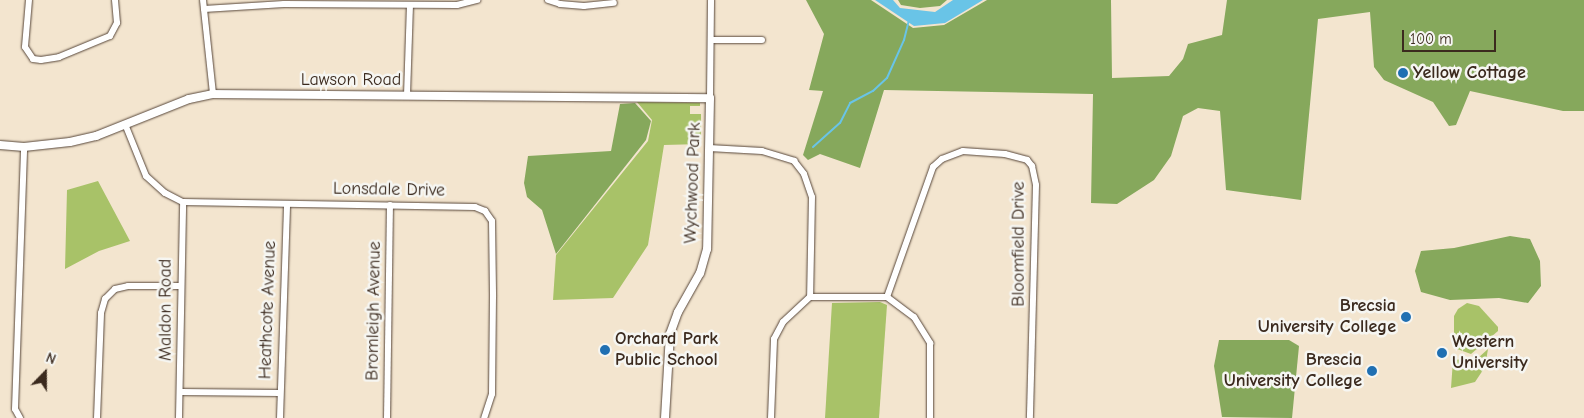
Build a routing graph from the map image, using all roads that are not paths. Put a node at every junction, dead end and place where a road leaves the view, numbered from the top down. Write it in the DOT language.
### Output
graph roads {
  1 [pos="28,0"];
  2 [pos="115,0"];
  3 [pos="202,0"];
  4 [pos="477,0"];
  5 [pos="548,0"];
  6 [pos="711,0"];
  7 [pos="284,2"];
  8 [pos="614,3"];
  9 [pos="410,4"];
  10 [pos="204,9"];
  11 [pos="711,40"];
  12 [pos="762,40"];
  13 [pos="213,94"];
  14 [pos="407,95"];
  15 [pos="710,98"];
  16 [pos="125,124"];
  17 [pos="0,145"];
  18 [pos="24,147"];
  19 [pos="710,148"];
  20 [pos="183,202"];
  21 [pos="286,204"];
  22 [pos="390,205"];
  23 [pos="181,286"];
  24 [pos="810,297"];
  25 [pos="887,297"];
  26 [pos="181,392"];
  27 [pos="280,393"];
  28 [pos="20,418"];
  29 [pos="97,418"];
  30 [pos="179,418"];
  31 [pos="280,418"];
  32 [pos="387,418"];
  33 [pos="484,418"];
  34 [pos="666,418"];
  35 [pos="771,418"];
  36 [pos="930,418"];
  37 [pos="1030,418"];
  1 -- 2 [label="street"];
  3 -- 10 [label="street"];
  4 -- 9 [label="street"];
  5 -- 8 [label="street"];
  6 -- 11 [label="street, Wychwood Park"];
  7 -- 9 [label="street"];
  7 -- 10 [label="street"];
  9 -- 14 [label="street"];
  10 -- 13 [label="street"];
  11 -- 12 [label="street"];
  11 -- 15 [label="street, Wychwood Park"];
  13 -- 14 [label="street, Lawson Road"];
  13 -- 16 [label="street, Lawson Road"];
  14 -- 15 [label="street, Lawson Road"];
  15 -- 19 [label="street, Wychwood Park"];
  16 -- 18 [label="street, Lawson Road"];
  16 -- 20 [label="street, Lonsdale Drive"];
  17 -- 18 [label="street, Lawson Road"];
  18 -- 28 [label="street"];
  19 -- 24 [label="street"];
  19 -- 34 [label="street, Wychwood Park"];
  20 -- 21 [label="street, Lonsdale Drive"];
  20 -- 23 [label="street, Maldon Road"];
  21 -- 22 [label="street, Lonsdale Drive"];
  21 -- 27 [label="street, Heathcote Avenue"];
  22 -- 32 [label="street, Bromleigh Avenue"];
  22 -- 33 [label="street, Lonsdale Drive"];
  23 -- 26 [label="street, Maldon Road"];
  23 -- 29 [label="street"];
  24 -- 25 [label="street"];
  24 -- 35 [label="street"];
  25 -- 36 [label="street"];
  25 -- 37 [label="street, Bloomfield Drive"];
  26 -- 27 [label="street"];
  26 -- 30 [label="street, Maldon Road"];
  27 -- 31 [label="street, Heathcote Avenue"];
}
